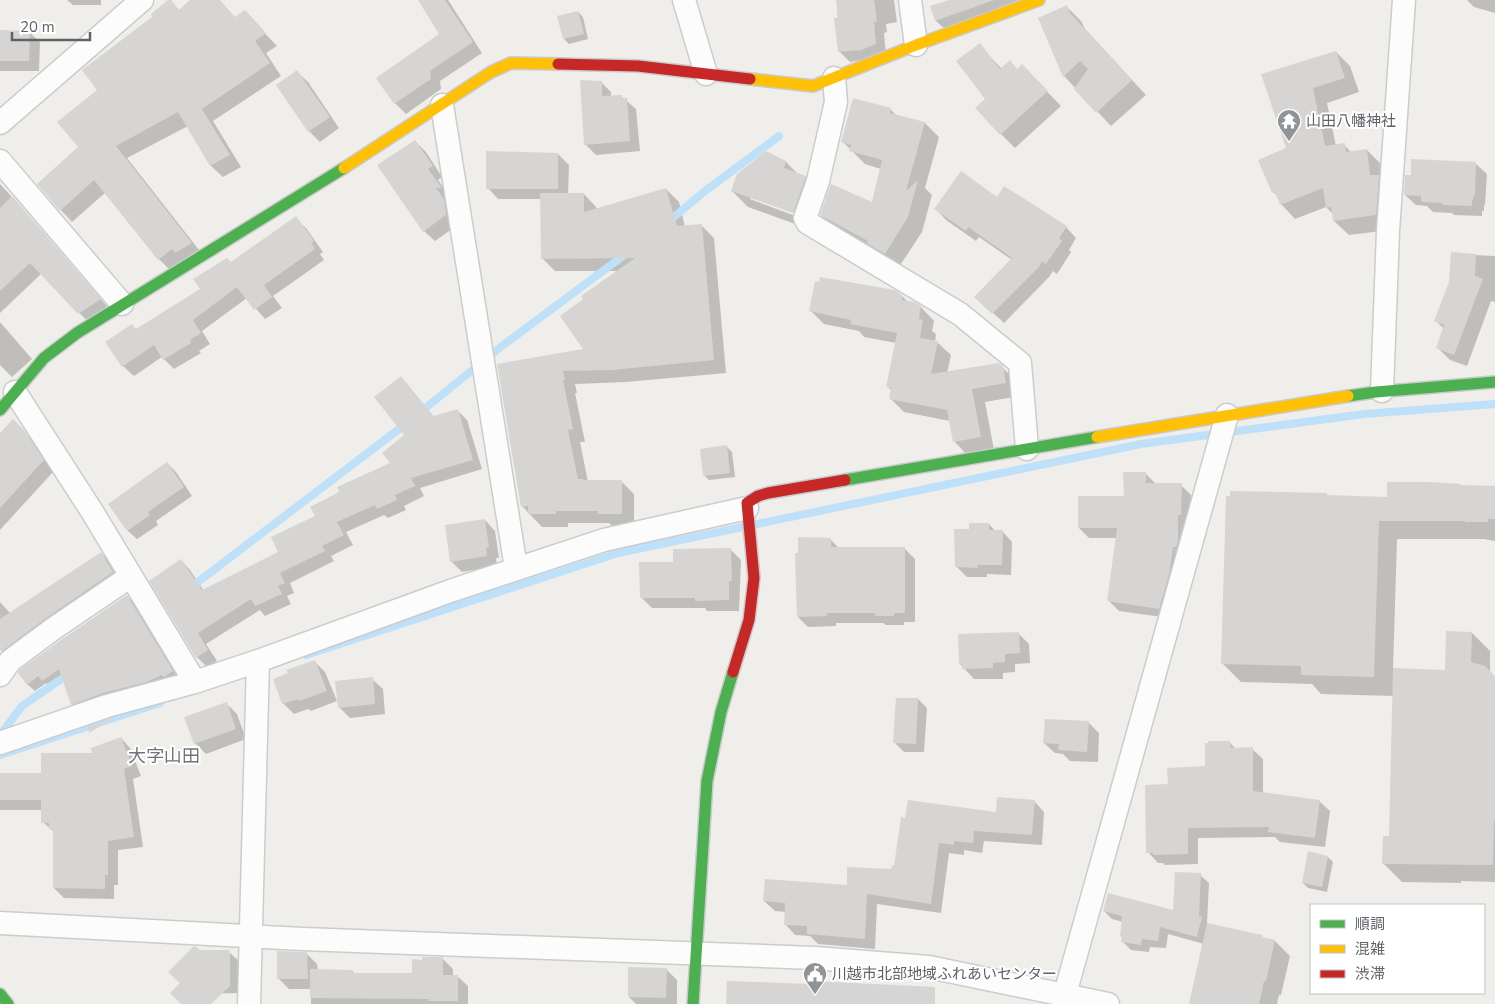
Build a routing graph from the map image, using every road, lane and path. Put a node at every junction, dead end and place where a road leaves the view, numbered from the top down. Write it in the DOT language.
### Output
graph roads {
  1 [pos="142,0"];
  2 [pos="684,0"];
  3 [pos="910,0"];
  4 [pos="1039,0"];
  5 [pos="1404,0"];
  6 [pos="916,45"];
  7 [pos="706,74"];
  8 [pos="834,78"];
  9 [pos="442,105"];
  10 [pos="0,123"];
  11 [pos="0,162"];
  12 [pos="122,304"];
  13 [pos="1495,382"];
  14 [pos="1382,391"];
  15 [pos="15,392"];
  16 [pos="0,410"];
  17 [pos="1227,415"];
  18 [pos="1027,449"];
  19 [pos="747,508"];
  20 [pos="516,568"];
  21 [pos="130,576"];
  22 [pos="258,661"];
  23 [pos="0,675"];
  24 [pos="195,682"];
  25 [pos="0,743"];
  26 [pos="0,923"];
  27 [pos="251,936"];
  28 [pos="695,955"];
  29 [pos="0,994"];
  30 [pos="1065,994"];
  31 [pos="8,1004"];
  32 [pos="250,1004"];
  33 [pos="693,1004"];
  34 [pos="1108,1004"];
  1 -- 10 [label="street"];
  2 -- 7 [label="street"];
  3 -- 6 [label="street"];
  4 -- 6 [label="main road"];
  5 -- 14 [label="street"];
  6 -- 8 [label="main road"];
  7 -- 8 [label="main road"];
  7 -- 9 [label="main road"];
  8 -- 18 [label="street"];
  9 -- 12 [label="main road"];
  9 -- 20 [label="street"];
  11 -- 12 [label="street"];
  12 -- 15 [label="main road"];
  13 -- 14 [label="main road"];
  14 -- 17 [label="main road"];
  15 -- 16 [label="main road"];
  15 -- 21 [label="street"];
  17 -- 18 [label="main road"];
  17 -- 30 [label="street"];
  18 -- 19 [label="main road"];
  19 -- 20 [label="street"];
  19 -- 28 [label="main road"];
  20 -- 22 [label="street"];
  21 -- 23 [label="street"];
  21 -- 24 [label="street"];
  22 -- 24 [label="street"];
  22 -- 27 [label="street"];
  24 -- 25 [label="street"];
  26 -- 27 [label="street"];
  27 -- 28 [label="street"];
  27 -- 32 [label="street"];
  28 -- 30 [label="street"];
  28 -- 33 [label="main road"];
  29 -- 31 [label="main road"];
  30 -- 34 [label="street"];
}
